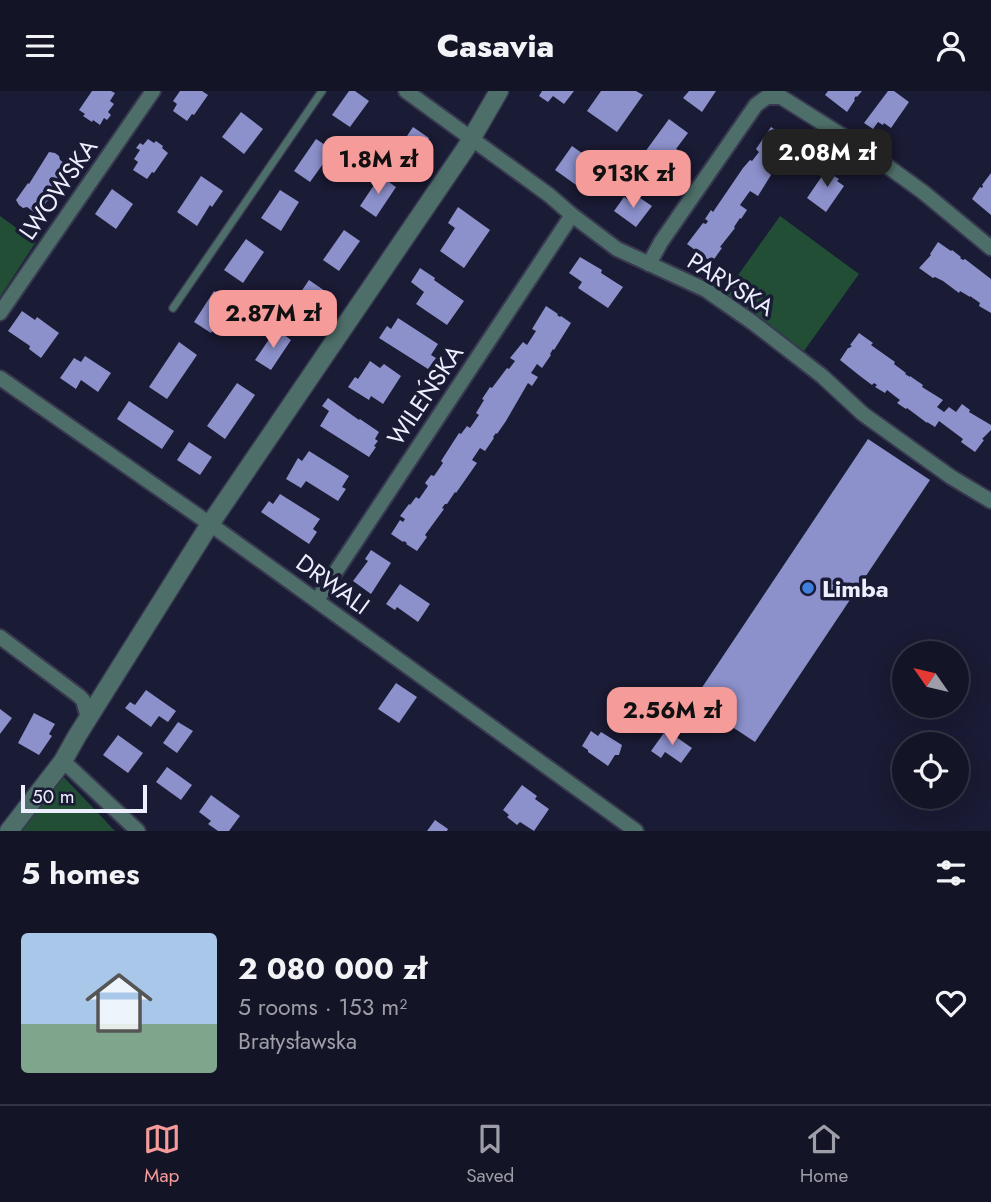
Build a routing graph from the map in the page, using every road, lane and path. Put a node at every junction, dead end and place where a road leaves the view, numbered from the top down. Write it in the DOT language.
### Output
graph roads {
  1 [pos="153,91"];
  2 [pos="322,91"];
  3 [pos="406,91"];
  4 [pos="499,91"];
  5 [pos="472,138"];
  6 [pos="572,215"];
  7 [pos="991,248"];
  8 [pos="649,264"];
  9 [pos="173,308"];
  10 [pos="0,313"];
  11 [pos="0,378"];
  12 [pos="991,501"];
  13 [pos="211,524"];
  14 [pos="317,600"];
  15 [pos="0,637"];
  16 [pos="88,718"];
  17 [pos="63,761"];
  18 [pos="9,831"];
  19 [pos="138,831"];
  20 [pos="636,831"];
  1 -- 10 [label="street, LWOWSKA"];
  2 -- 9 [label="lane"];
  3 -- 5 [label="street, PARYSKA"];
  4 -- 5 [label="street"];
  5 -- 6 [label="street, PARYSKA"];
  5 -- 13 [label="street"];
  6 -- 8 [label="street, PARYSKA"];
  6 -- 14 [label="street, WILEŃSKA"];
  7 -- 8 [label="street"];
  8 -- 12 [label="street, PARYSKA"];
  11 -- 13 [label="street, DRWALI"];
  13 -- 14 [label="street, DRWALI"];
  13 -- 16 [label="street"];
  14 -- 20 [label="street, DRWALI"];
  15 -- 16 [label="street"];
  16 -- 17 [label="street"];
  17 -- 18 [label="street"];
  17 -- 19 [label="street"];
}
